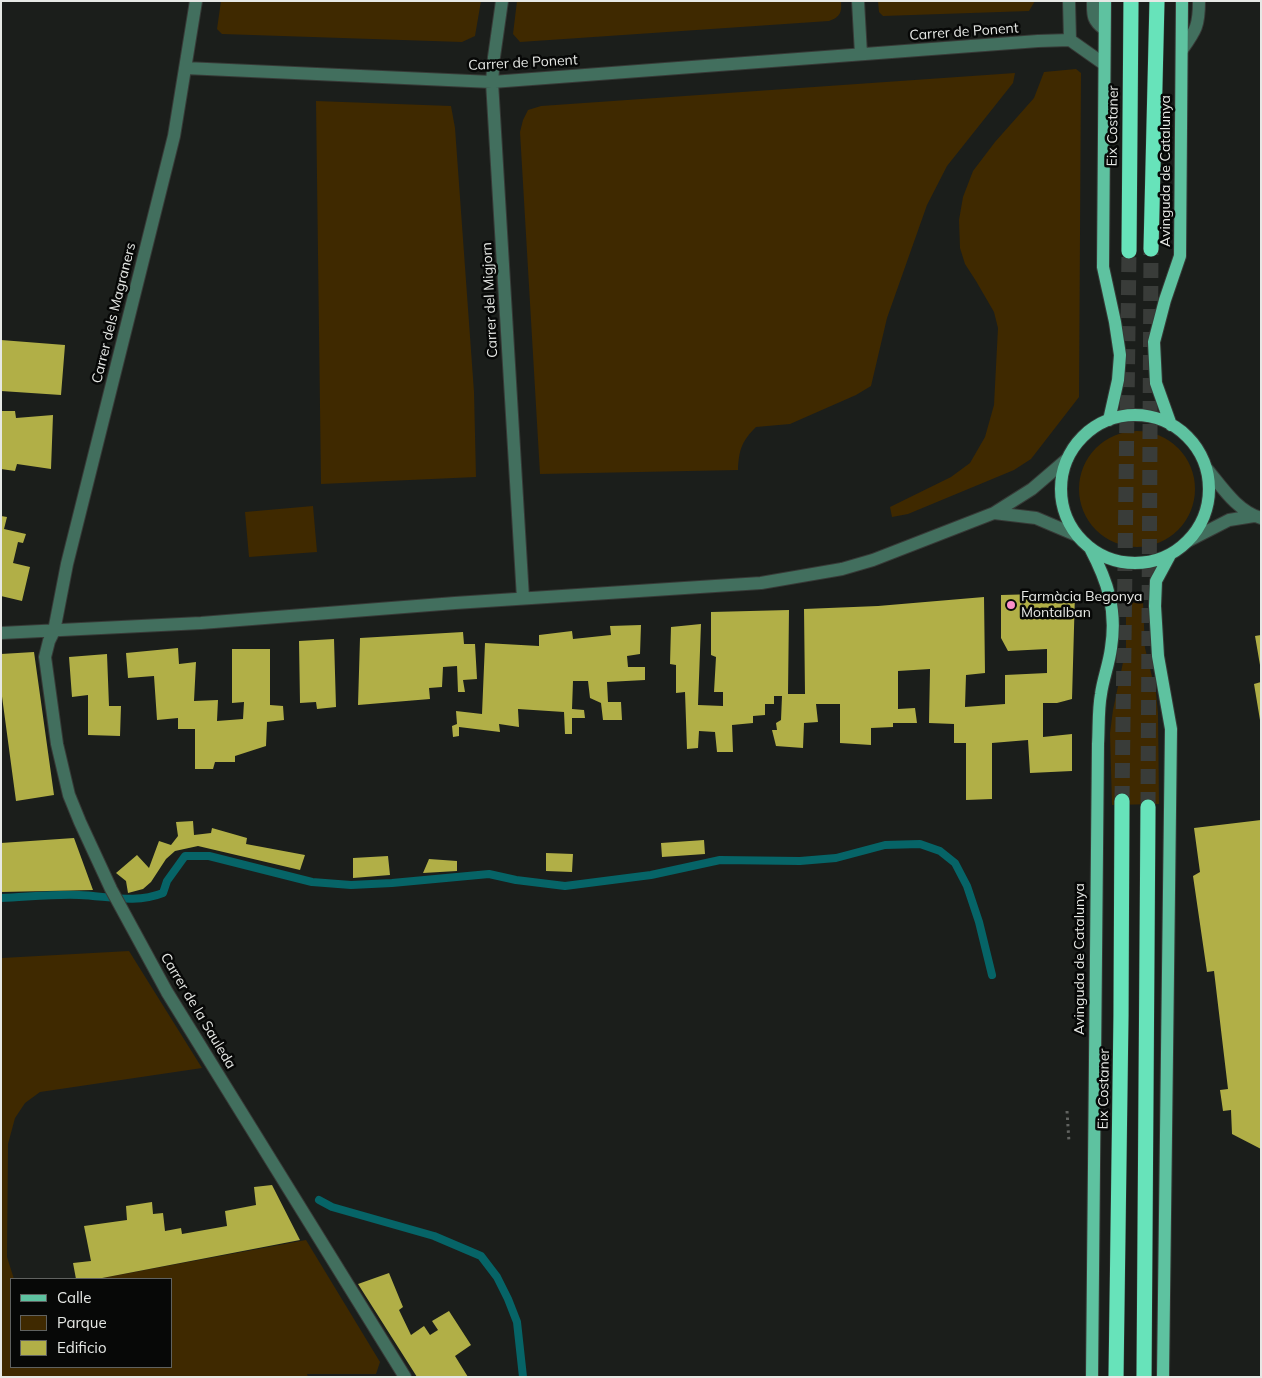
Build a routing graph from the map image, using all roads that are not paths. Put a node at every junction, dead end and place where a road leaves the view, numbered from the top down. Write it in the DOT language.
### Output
graph roads {
  1 [pos="196,1"];
  2 [pos="502,1"];
  3 [pos="858,1"];
  4 [pos="1069,1"];
  5 [pos="1092,1"];
  6 [pos="1105,1"];
  7 [pos="1131,1"];
  8 [pos="1156,1"];
  9 [pos="1182,1"];
  10 [pos="1199,1"];
  11 [pos="1104,29"];
  12 [pos="1070,40"];
  13 [pos="1182,50"];
  14 [pos="861,54"];
  15 [pos="1104,64"];
  16 [pos="186,68"];
  17 [pos="492,82"];
  18 [pos="1151,249"];
  19 [pos="1129,251"];
  20 [pos="1109,420"];
  21 [pos="1171,424"];
  22 [pos="1067,459"];
  23 [pos="1206,469"];
  24 [pos="994,513"];
  25 [pos="1257,517"];
  26 [pos="1076,535"];
  27 [pos="1188,541"];
  28 [pos="1090,548"];
  29 [pos="1170,555"];
  30 [pos="522,598"];
  31 [pos="54,631"];
  32 [pos="1,633"];
  33 [pos="1122,801"];
  34 [pos="1148,807"];
  35 [pos="406,1377"];
  36 [pos="1092,1377"];
  37 [pos="1116,1377"];
  38 [pos="1144,1377"];
  39 [pos="1163,1377"];
  1 -- 16 [label="street, Carrer dels Magraners"];
  2 -- 17 [label="street, Carrer del Migjorn"];
  3 -- 14 [label="street"];
  4 -- 12 [label="street"];
  5 -- 11 [label="street"];
  6 -- 11 [label="main road"];
  7 -- 19 [label="highway, Eix Costaner"];
  8 -- 18 [label="highway"];
  9 -- 13 [label="main road, Avinguda de Catalunya"];
  10 -- 13 [label="street"];
  11 -- 15 [label="main road"];
  12 -- 14 [label="street, Carrer de Ponent"];
  12 -- 15 [label="street"];
  13 -- 21 [label="main road, Avinguda de Catalunya"];
  14 -- 17 [label="street, Carrer de Ponent"];
  15 -- 20 [label="main road"];
  16 -- 17 [label="street, Carrer de Ponent"];
  16 -- 31 [label="street, Carrer dels Magraners"];
  17 -- 30 [label="street, Carrer del Migjorn"];
  20 -- 21 [label="main road"];
  20 -- 22 [label="main road"];
  21 -- 23 [label="main road"];
  22 -- 24 [label="street"];
  22 -- 26 [label="main road"];
  23 -- 25 [label="street"];
  23 -- 27 [label="main road"];
  24 -- 26 [label="street"];
  24 -- 30 [label="street"];
  25 -- 27 [label="street"];
  26 -- 28 [label="main road"];
  27 -- 29 [label="main road"];
  28 -- 29 [label="main road"];
  28 -- 36 [label="main road, Avinguda de Catalunya"];
  29 -- 39 [label="main road"];
  30 -- 31 [label="street"];
  31 -- 32 [label="street"];
  31 -- 35 [label="street, Carrer de la Sauleda"];
  33 -- 37 [label="highway, Eix Costaner"];
  34 -- 38 [label="highway"];
}
